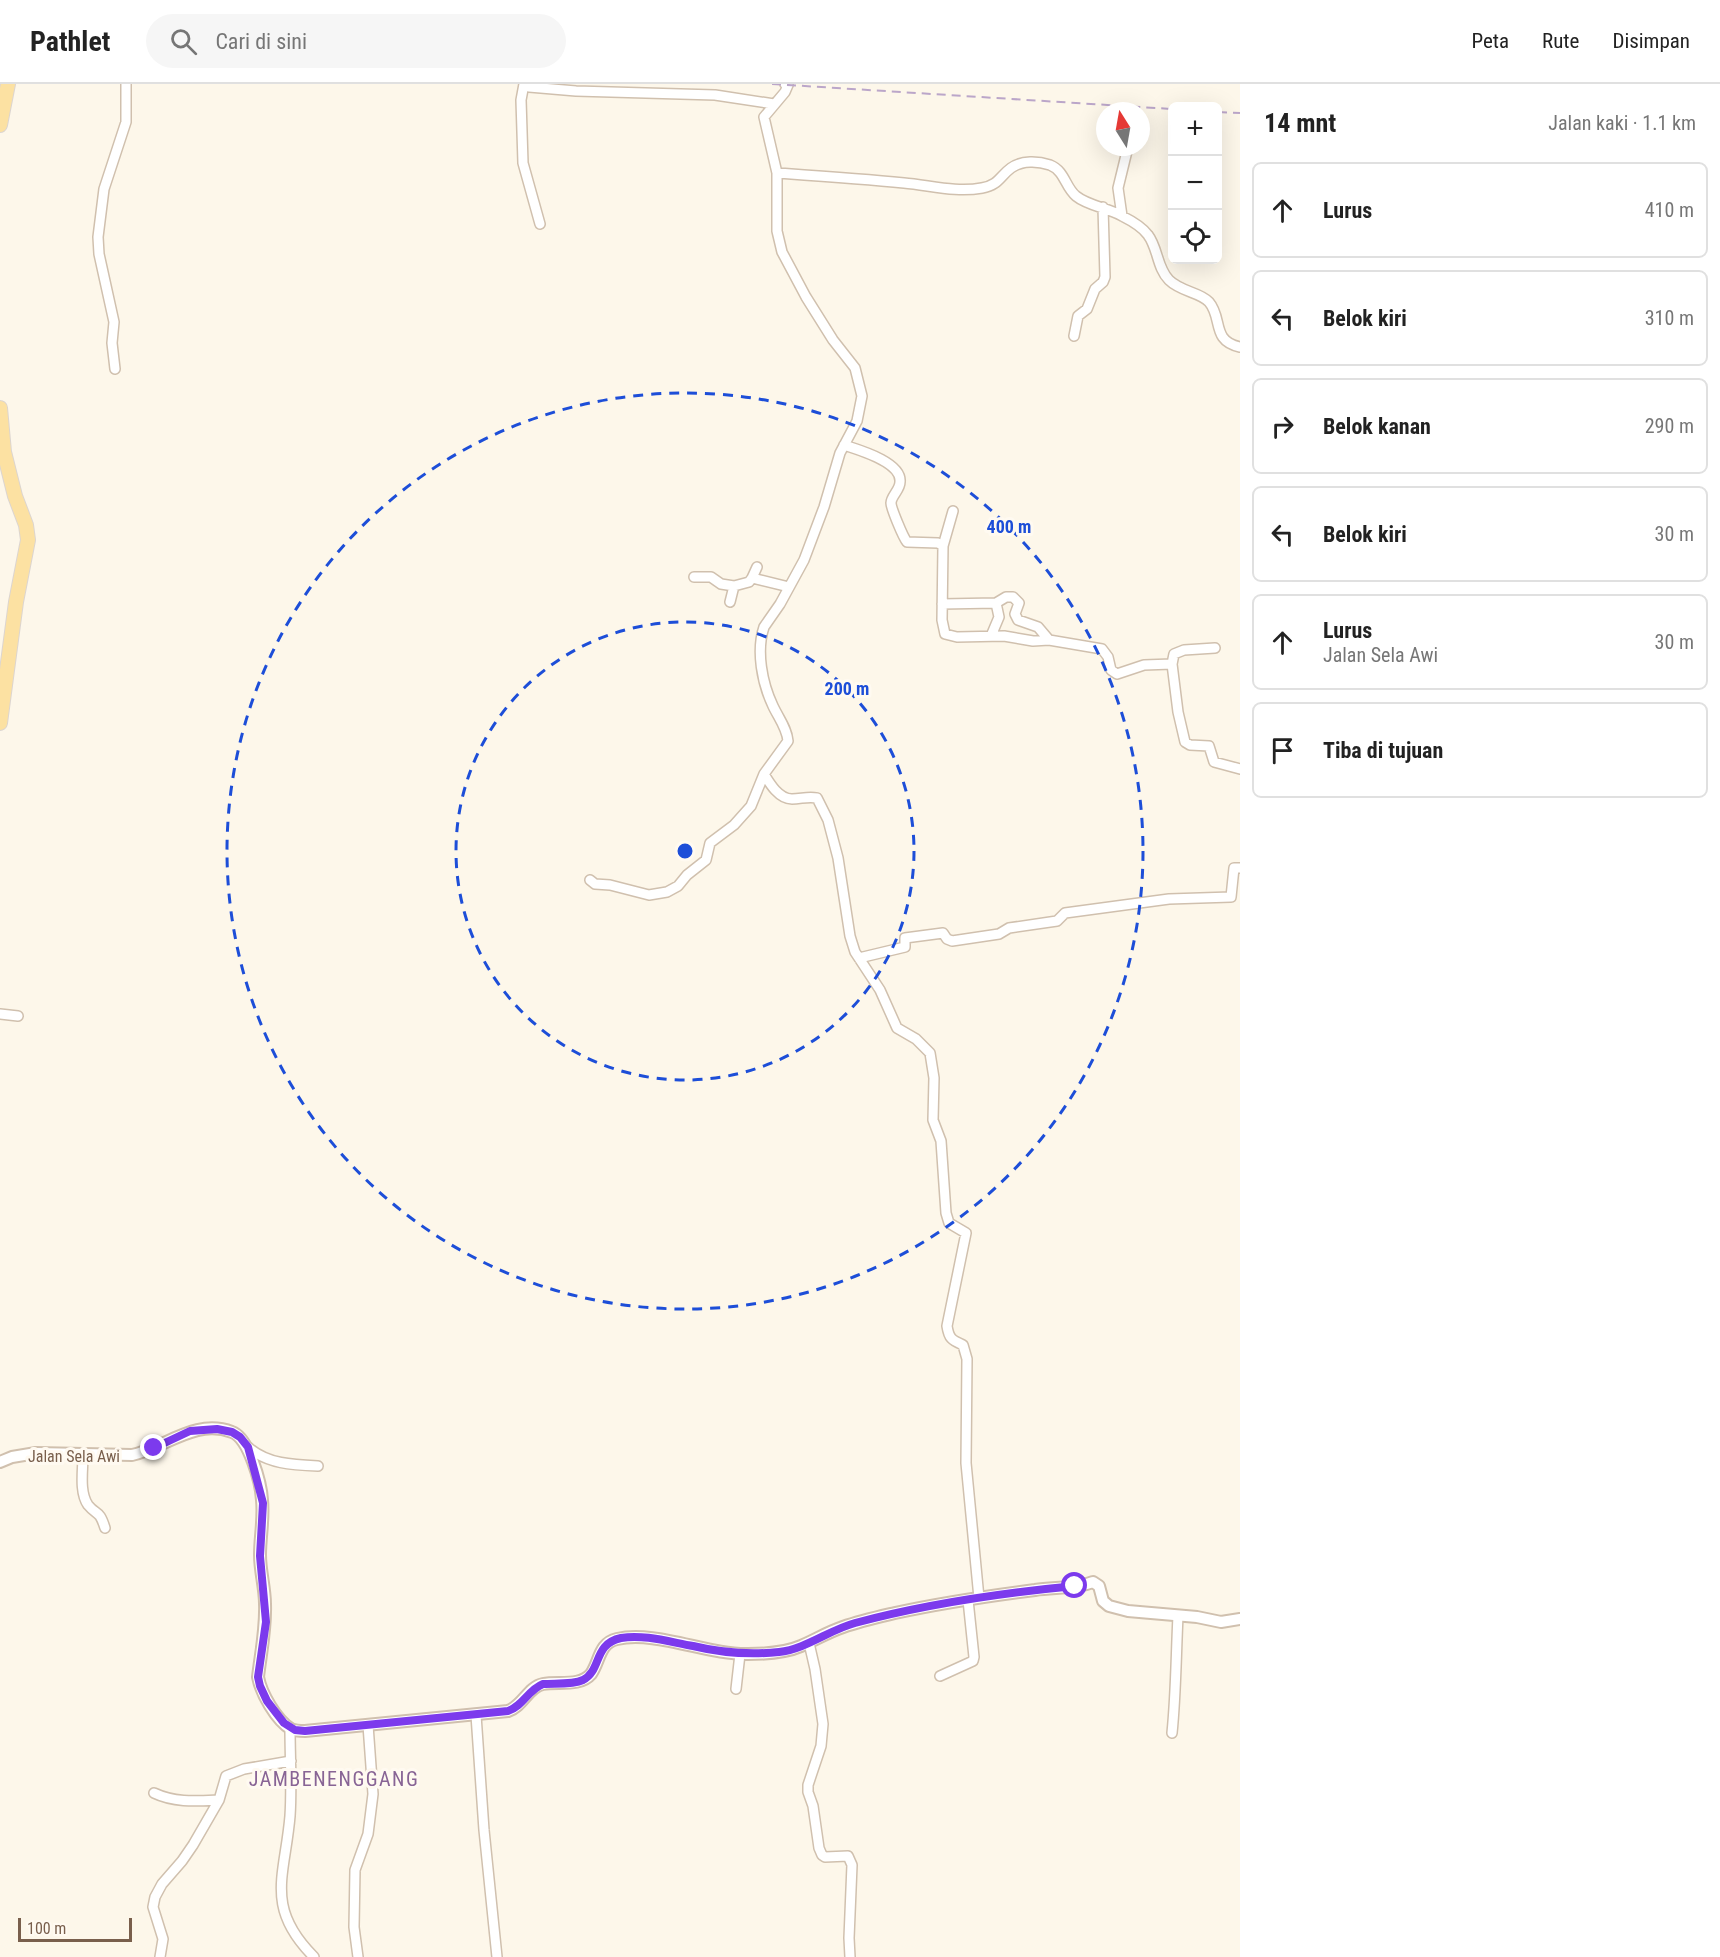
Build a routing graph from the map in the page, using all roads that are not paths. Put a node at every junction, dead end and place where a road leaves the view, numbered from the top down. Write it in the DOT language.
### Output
graph roads {
  1 [pos="8,84"];
  2 [pos="126,84"];
  3 [pos="524,84"];
  4 [pos="785,84"];
  5 [pos="774,104"];
  6 [pos="0,125"];
  7 [pos="1126,156"];
  8 [pos="777,173"];
  9 [pos="1103,207"];
  10 [pos="1122,216"];
  11 [pos="540,224"];
  12 [pos="1074,336"];
  13 [pos="1240,347"];
  14 [pos="115,369"];
  15 [pos="0,408"];
  16 [pos="844,445"];
  17 [pos="953,511"];
  18 [pos="943,546"];
  19 [pos="757,567"];
  20 [pos="694,577"];
  21 [pos="752,578"];
  22 [pos="734,586"];
  23 [pos="789,587"];
  24 [pos="730,602"];
  25 [pos="996,603"];
  26 [pos="942,604"];
  27 [pos="992,636"];
  28 [pos="1049,640"];
  29 [pos="1215,648"];
  30 [pos="1172,664"];
  31 [pos="0,723"];
  32 [pos="1240,769"];
  33 [pos="764,774"];
  34 [pos="1240,868"];
  35 [pos="590,880"];
  36 [pos="859,958"];
  37 [pos="0,1014"];
  38 [pos="18,1016"];
  39 [pos="248,1447"];
  40 [pos="83,1455"];
  41 [pos="0,1462"];
  42 [pos="318,1466"];
  43 [pos="105,1528"];
  44 [pos="974,1599"];
  45 [pos="1178,1616"];
  46 [pos="1240,1619"];
  47 [pos="809,1643"];
  48 [pos="740,1654"];
  49 [pos="940,1676"];
  50 [pos="736,1689"];
  51 [pos="476,1715"];
  52 [pos="368,1725"];
  53 [pos="290,1728"];
  54 [pos="1172,1733"];
  55 [pos="291,1761"];
  56 [pos="154,1793"];
  57 [pos="219,1800"];
  58 [pos="160,1957"];
  59 [pos="314,1957"];
  60 [pos="358,1957"];
  61 [pos="497,1957"];
  62 [pos="850,1957"];
  1 -- 6 [label="main road"];
  2 -- 14 [label="street"];
  3 -- 5 [label="street"];
  3 -- 11 [label="street"];
  4 -- 5 [label="street"];
  5 -- 8 [label="street"];
  7 -- 10 [label="street"];
  8 -- 9 [label="street"];
  8 -- 16 [label="street"];
  9 -- 10 [label="street"];
  9 -- 12 [label="street"];
  10 -- 13 [label="street"];
  15 -- 31 [label="main road"];
  16 -- 18 [label="street"];
  16 -- 23 [label="street"];
  17 -- 18 [label="street"];
  18 -- 26 [label="street"];
  19 -- 21 [label="street"];
  20 -- 22 [label="street"];
  21 -- 22 [label="street"];
  21 -- 23 [label="street"];
  22 -- 24 [label="street"];
  23 -- 33 [label="street"];
  25 -- 26 [label="street"];
  25 -- 27 [label="street"];
  25 -- 28 [label="street"];
  26 -- 27 [label="street"];
  27 -- 28 [label="street"];
  28 -- 30 [label="street"];
  29 -- 30 [label="street"];
  30 -- 32 [label="street"];
  33 -- 35 [label="street"];
  33 -- 36 [label="street"];
  34 -- 36 [label="street"];
  36 -- 44 [label="street"];
  37 -- 38 [label="street"];
  39 -- 40 [label="street, Jalan Sela Awi"];
  39 -- 42 [label="street"];
  39 -- 53 [label="street"];
  40 -- 41 [label="street, Jalan Sela Awi"];
  40 -- 43 [label="street"];
  44 -- 45 [label="street"];
  44 -- 47 [label="street"];
  44 -- 49 [label="street"];
  45 -- 46 [label="street"];
  45 -- 54 [label="street"];
  47 -- 48 [label="street"];
  47 -- 62 [label="street"];
  48 -- 50 [label="street"];
  48 -- 51 [label="street"];
  51 -- 52 [label="street"];
  51 -- 61 [label="street"];
  52 -- 53 [label="street"];
  52 -- 60 [label="street"];
  53 -- 55 [label="street"];
  55 -- 57 [label="street"];
  55 -- 59 [label="street"];
  56 -- 57 [label="street"];
  57 -- 58 [label="street"];
}
